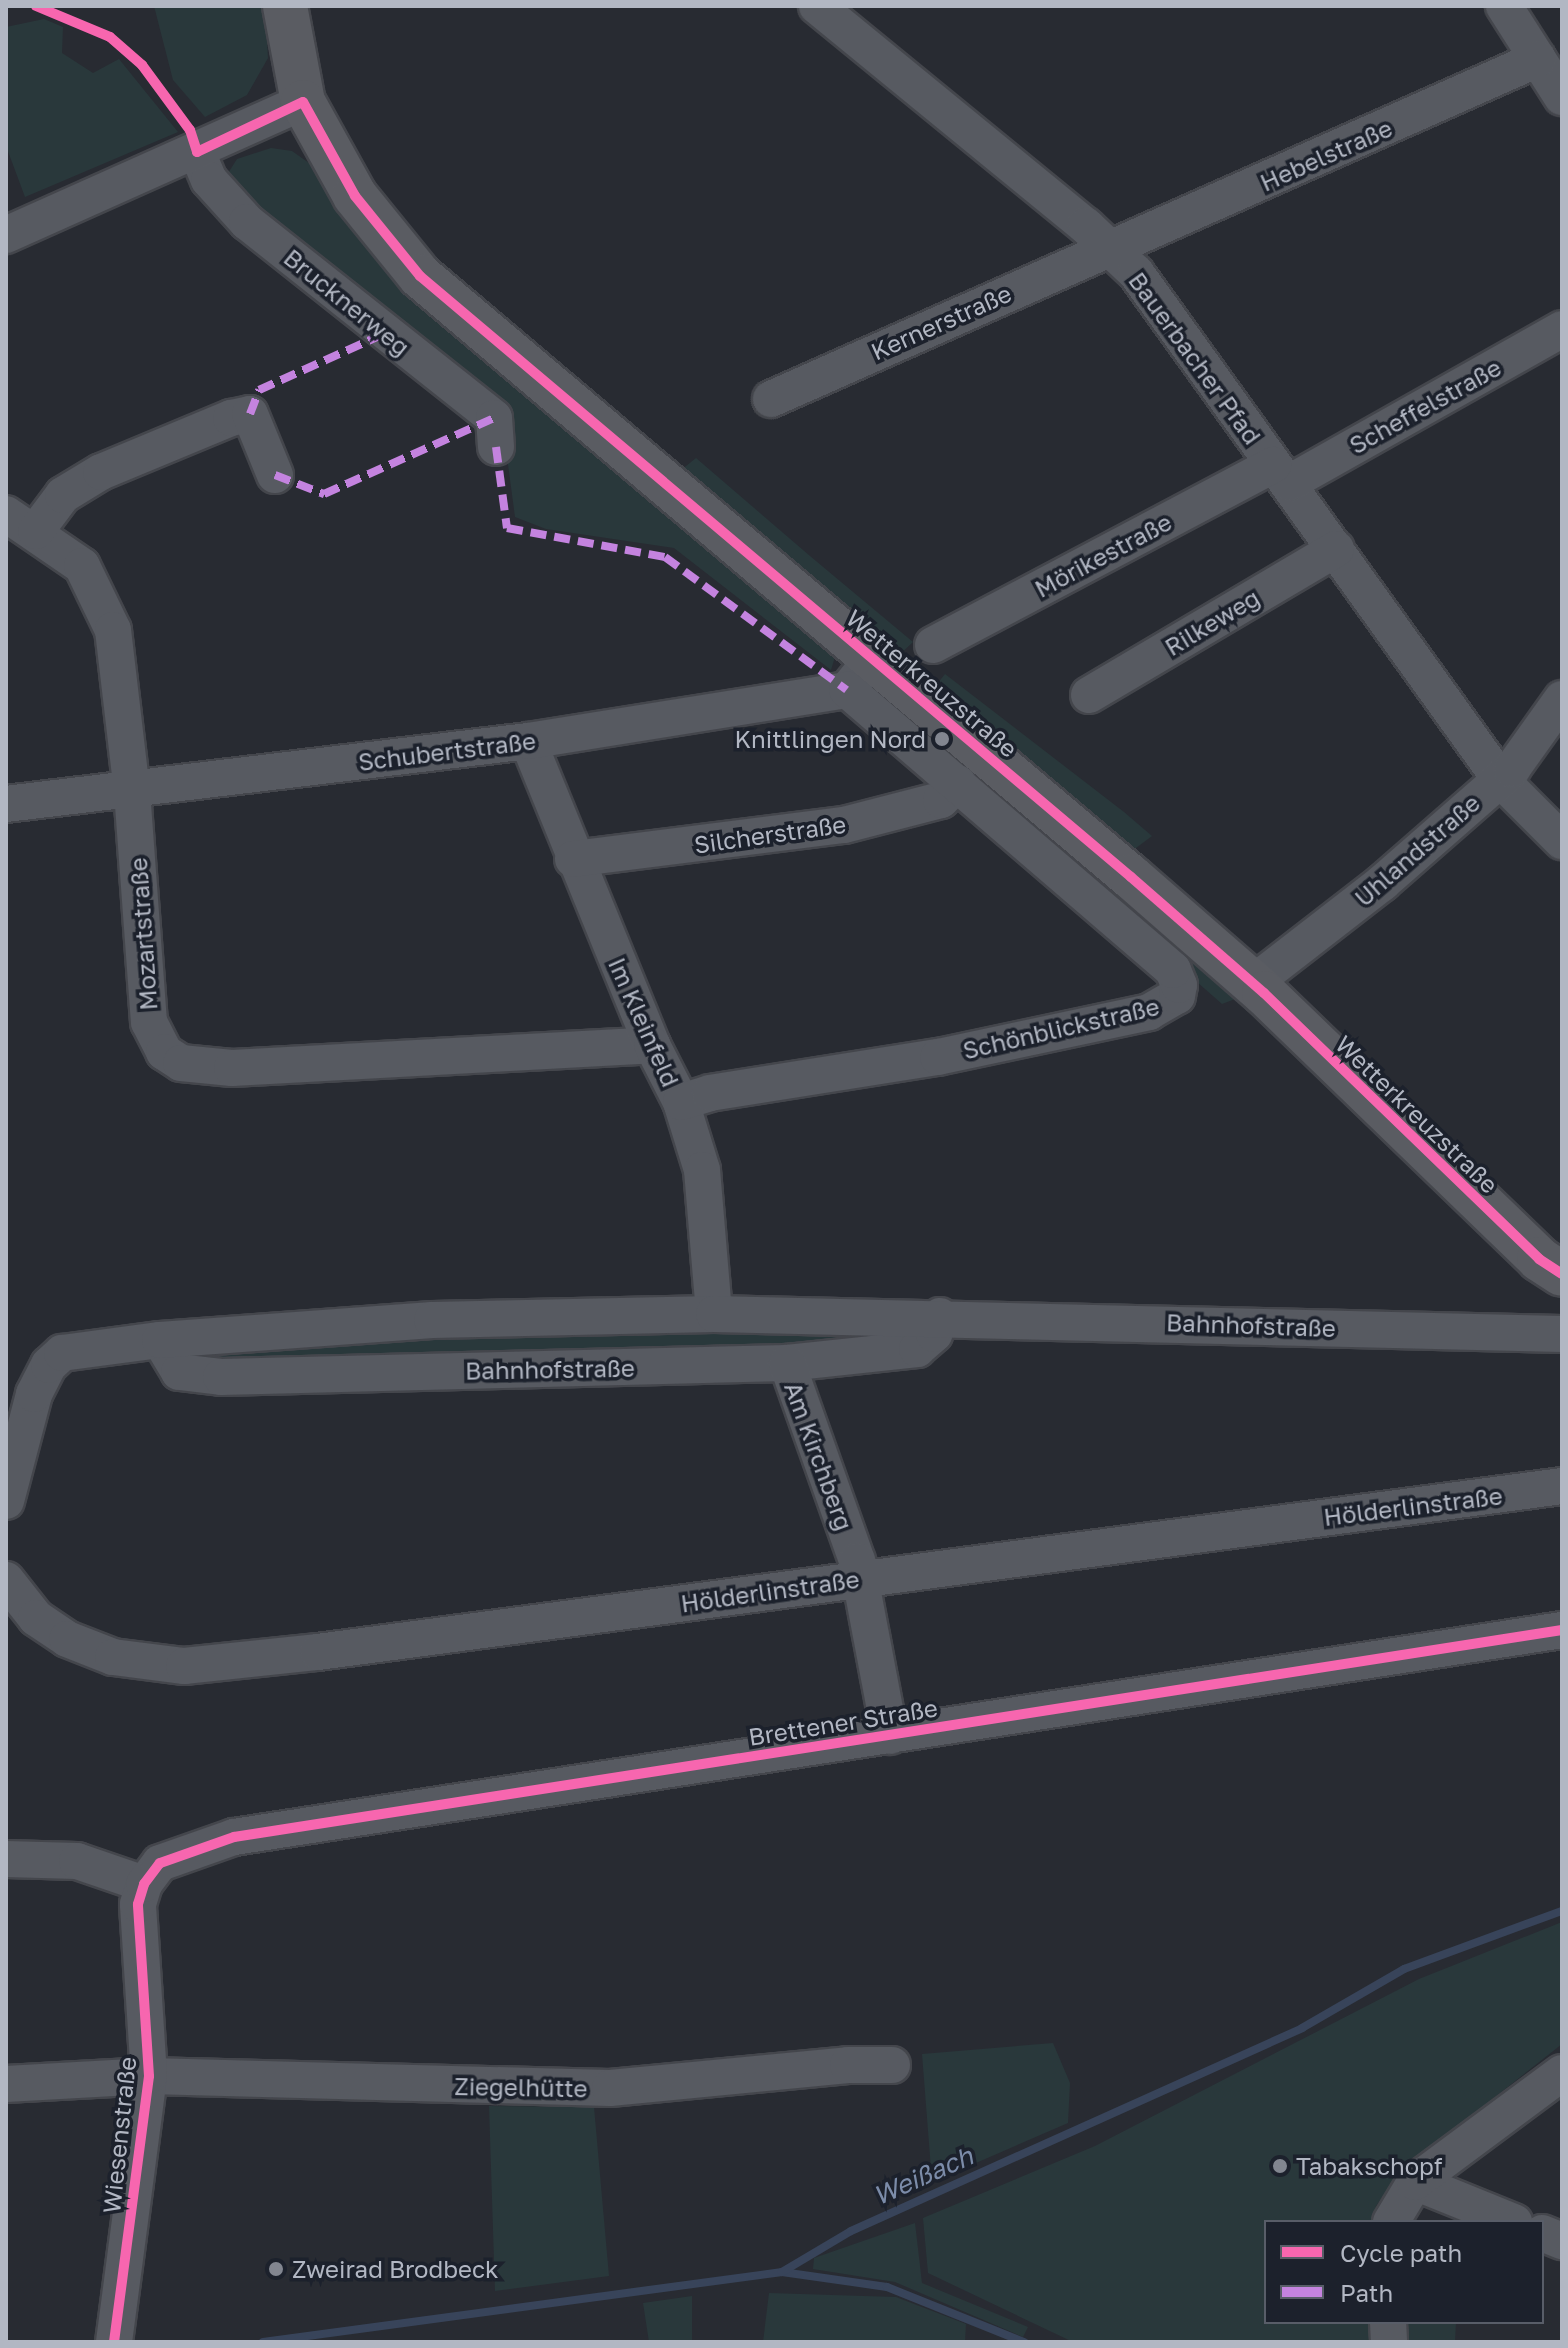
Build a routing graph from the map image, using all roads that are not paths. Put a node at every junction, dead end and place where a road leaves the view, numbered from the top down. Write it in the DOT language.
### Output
graph roads {
  1 [pos="285,6"];
  2 [pos="817,6"];
  3 [pos="1504,6"];
  4 [pos="1538,59"];
  5 [pos="1562,97"];
  6 [pos="303,102"];
  7 [pos="197,152"];
  8 [pos="6,235"];
  9 [pos="1113,250"];
  10 [pos="1562,329"];
  11 [pos="771,399"];
  12 [pos="496,447"];
  13 [pos="1281,474"];
  14 [pos="275,475"];
  15 [pos="21,522"];
  16 [pos="1336,549"];
  17 [pos="933,645"];
  18 [pos="860,674"];
  19 [pos="1089,695"];
  20 [pos="1562,699"];
  21 [pos="528,741"];
  22 [pos="1500,779"];
  23 [pos="958,783"];
  24 [pos="132,791"];
  25 [pos="6,804"];
  26 [pos="1562,841"];
  27 [pos="573,859"];
  28 [pos="1252,984"];
  29 [pos="652,1045"];
  30 [pos="681,1102"];
  31 [pos="1562,1274"];
  32 [pos="714,1314"];
  33 [pos="940,1316"];
  34 [pos="1562,1334"];
  35 [pos="160,1340"];
  36 [pos="787,1363"];
  37 [pos="1562,1486"];
  38 [pos="6,1501"];
  39 [pos="862,1578"];
  40 [pos="6,1580"];
  41 [pos="1562,1630"];
  42 [pos="890,1736"];
  43 [pos="6,1859"];
  44 [pos="144,1884"];
  45 [pos="892,2065"];
  46 [pos="1562,2073"];
  47 [pos="149,2076"];
  48 [pos="6,2084"];
  49 [pos="1415,2182"];
  50 [pos="1392,2220"];
  51 [pos="1509,2220"];
  52 [pos="114,2342"];
  1 -- 6 [label="main road, Wetterkreuzstraße"];
  2 -- 9 [label="street, Bauerbacher Pfad"];
  3 -- 4 [label="street"];
  4 -- 5 [label="street"];
  4 -- 9 [label="street, Hebelstraße"];
  6 -- 7 [label="street"];
  6 -- 18 [label="main road, Wetterkreuzstraße"];
  7 -- 8 [label="street"];
  7 -- 12 [label="street, Brucknerweg"];
  9 -- 11 [label="street, Kernerstraße"];
  9 -- 13 [label="street, Bauerbacher Pfad"];
  10 -- 13 [label="street, Scheffelstraße"];
  13 -- 16 [label="street, Bauerbacher Pfad"];
  13 -- 17 [label="street, Mörikestraße"];
  14 -- 15 [label="street"];
  15 -- 24 [label="street, Mozartstraße"];
  16 -- 19 [label="street, Rilkeweg"];
  16 -- 22 [label="street, Bauerbacher Pfad"];
  18 -- 21 [label="street, Schubertstraße"];
  18 -- 23 [label="street, Schönblickstraße"];
  18 -- 28 [label="main road, Wetterkreuzstraße"];
  20 -- 22 [label="street, Uhlandstraße"];
  21 -- 24 [label="street, Schubertstraße"];
  21 -- 27 [label="street, Im Kleinfeld"];
  22 -- 26 [label="street, Bauerbacher Pfad"];
  22 -- 28 [label="street, Uhlandstraße"];
  23 -- 27 [label="street, Silcherstraße"];
  23 -- 30 [label="street, Schönblickstraße"];
  24 -- 25 [label="street, Schubertstraße"];
  24 -- 29 [label="street, Mozartstraße"];
  27 -- 29 [label="street, Im Kleinfeld"];
  28 -- 31 [label="main road, Wetterkreuzstraße"];
  29 -- 30 [label="street, Im Kleinfeld"];
  30 -- 32 [label="street, Im Kleinfeld"];
  32 -- 33 [label="street, Bahnhofstraße"];
  32 -- 35 [label="street, Bahnhofstraße"];
  33 -- 34 [label="street, Bahnhofstraße"];
  33 -- 36 [label="street, Bahnhofstraße"];
  35 -- 36 [label="street, Bahnhofstraße"];
  35 -- 38 [label="street, Bahnhofstraße"];
  36 -- 39 [label="street, Am Kirchberg"];
  37 -- 39 [label="street, Hölderlinstraße"];
  39 -- 40 [label="street, Hölderlinstraße"];
  39 -- 42 [label="street, Am Kirchberg"];
  41 -- 42 [label="street, Brettener Straße"];
  42 -- 44 [label="street, Brettener Straße"];
  43 -- 44 [label="street"];
  44 -- 47 [label="street, Wiesenstraße"];
  45 -- 47 [label="street, Ziegelhütte"];
  46 -- 49 [label="street"];
  47 -- 48 [label="street, Ziegelhütte"];
  47 -- 52 [label="street, Wiesenstraße"];
  49 -- 50 [label="street"];
  49 -- 51 [label="street"];
}
